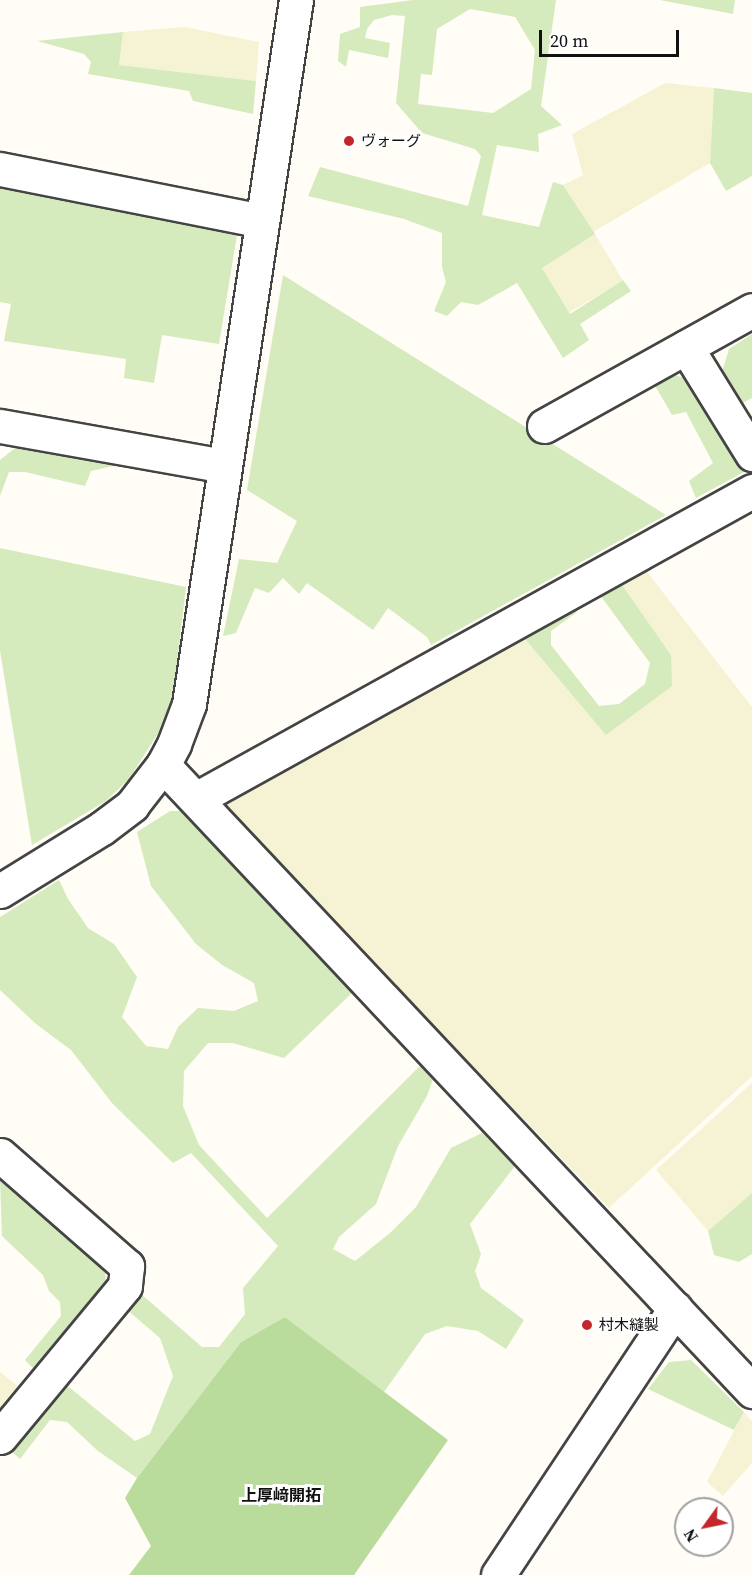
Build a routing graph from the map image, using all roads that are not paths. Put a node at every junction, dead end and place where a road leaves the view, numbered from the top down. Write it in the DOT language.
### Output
graph roads {
  1 [pos="296,0"];
  2 [pos="0,169"];
  3 [pos="262,221"];
  4 [pos="752,310"];
  5 [pos="686,347"];
  6 [pos="0,426"];
  7 [pos="544,426"];
  8 [pos="752,454"];
  9 [pos="224,466"];
  10 [pos="752,491"];
  11 [pos="163,765"];
  12 [pos="195,799"];
  13 [pos="0,891"];
  14 [pos="0,1155"];
  15 [pos="675,1309"];
  16 [pos="752,1391"];
  17 [pos="0,1437"];
  18 [pos="498,1575"];
  1 -- 3 [label="street"];
  2 -- 3 [label="street"];
  3 -- 9 [label="street"];
  4 -- 5 [label="street"];
  5 -- 7 [label="street"];
  5 -- 8 [label="street"];
  6 -- 9 [label="street"];
  9 -- 11 [label="street"];
  10 -- 12 [label="street"];
  11 -- 12 [label="street"];
  11 -- 13 [label="street"];
  12 -- 15 [label="street"];
  14 -- 17 [label="street"];
  15 -- 16 [label="street"];
  15 -- 18 [label="street"];
}
